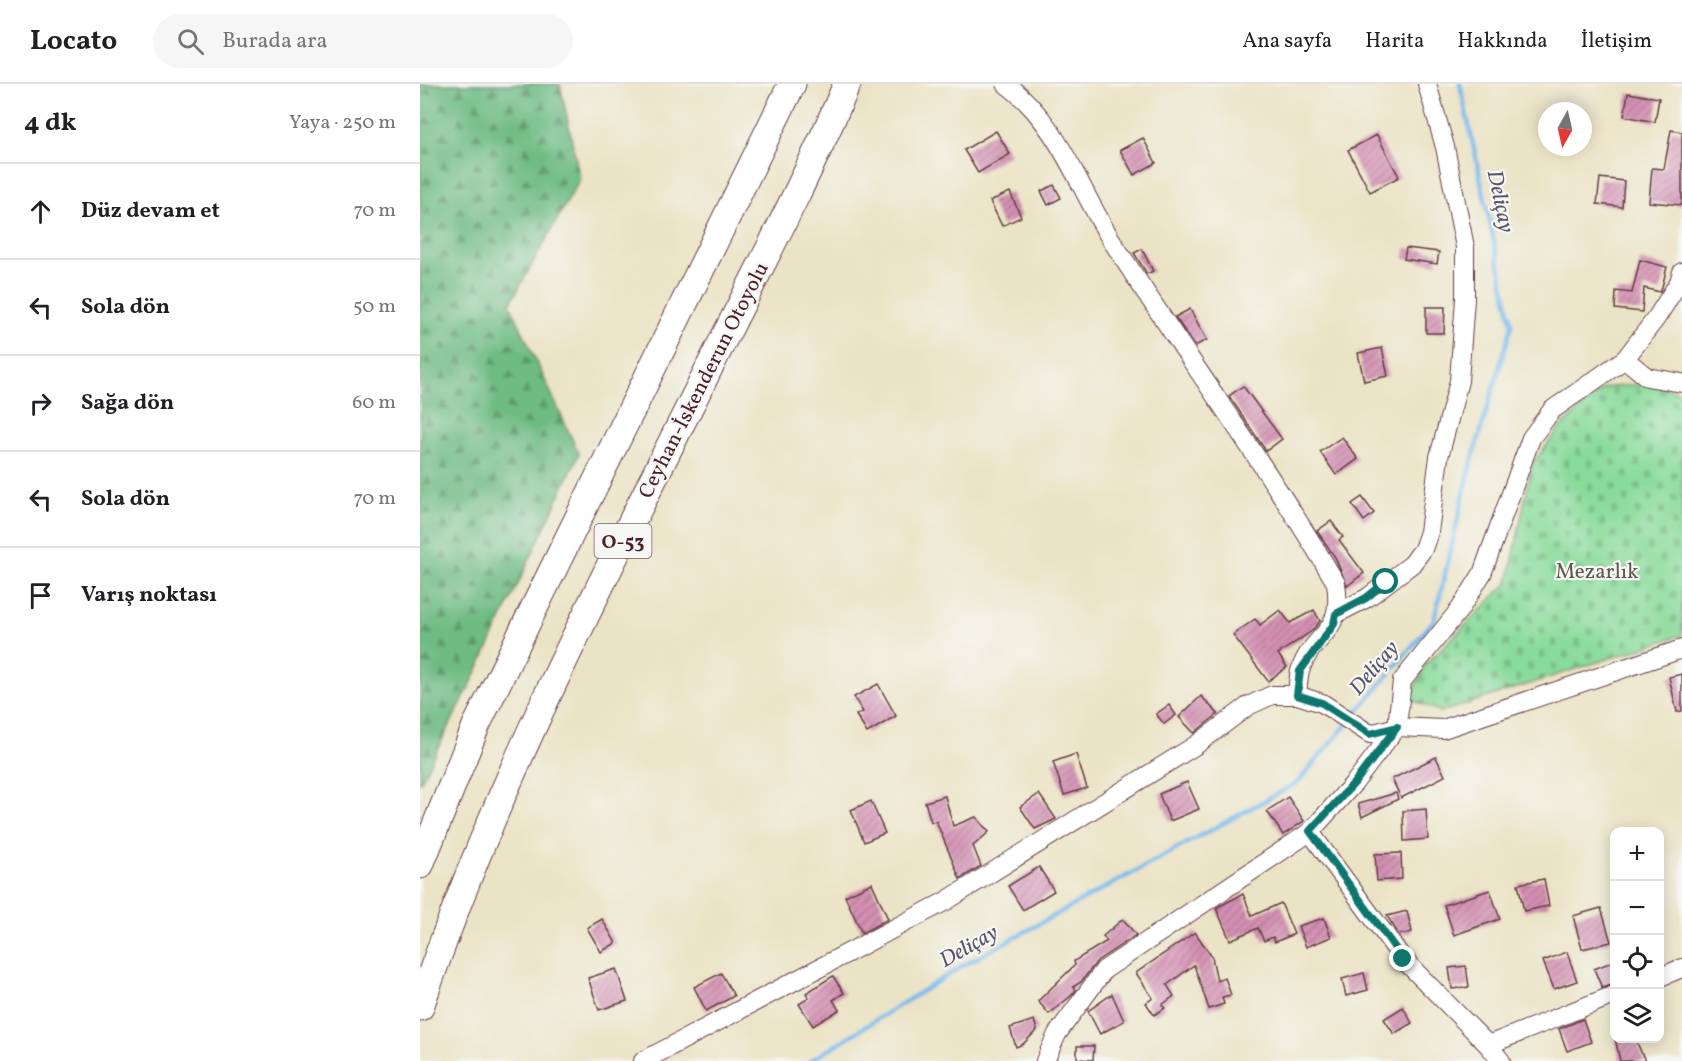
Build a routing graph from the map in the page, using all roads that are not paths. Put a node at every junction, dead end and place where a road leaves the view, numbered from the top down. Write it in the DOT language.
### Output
graph roads {
  1 [pos="792,84"];
  2 [pos="847,84"];
  3 [pos="1006,84"];
  4 [pos="1427,84"];
  5 [pos="1682,272"];
  6 [pos="1625,359"];
  7 [pos="1682,383"];
  8 [pos="1336,614"];
  9 [pos="1682,649"];
  10 [pos="1297,695"];
  11 [pos="1397,727"];
  12 [pos="1310,831"];
  13 [pos="420,865"];
  14 [pos="1682,968"];
  15 [pos="1664,975"];
  16 [pos="1610,997"];
  17 [pos="420,1007"];
  18 [pos="1488,1045"];
  19 [pos="643,1061"];
  20 [pos="1045,1061"];
  21 [pos="1501,1061"];
  1 -- 13 [label="highway, O-53"];
  2 -- 17 [label="highway, Ceyhan-İskenderun Otoyolu / O-53"];
  3 -- 8 [label="street"];
  4 -- 8 [label="street"];
  5 -- 6 [label="street"];
  6 -- 7 [label="street"];
  6 -- 11 [label="street"];
  8 -- 10 [label="street"];
  9 -- 11 [label="street"];
  10 -- 11 [label="street"];
  10 -- 19 [label="street"];
  11 -- 12 [label="street"];
  12 -- 18 [label="street"];
  12 -- 20 [label="street"];
  14 -- 15 [label="street"];
  16 -- 18 [label="street"];
  18 -- 21 [label="street"];
}
